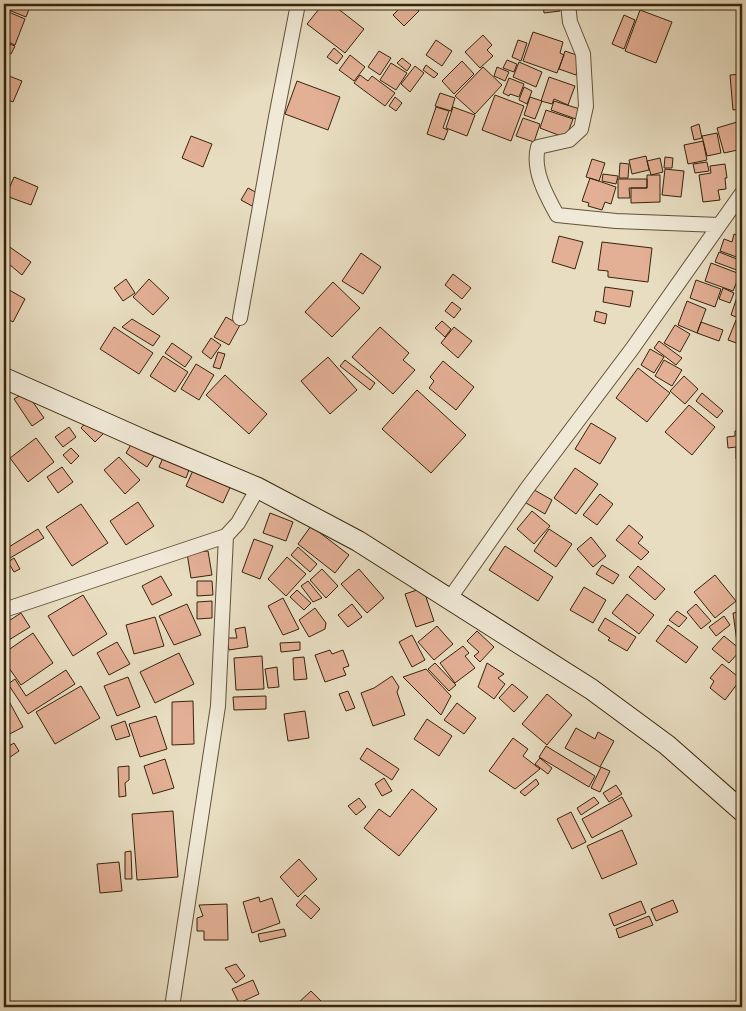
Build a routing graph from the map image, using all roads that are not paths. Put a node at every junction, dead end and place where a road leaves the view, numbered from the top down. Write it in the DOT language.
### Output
graph roads {
  1 [pos="298,4"];
  2 [pos="568,4"];
  3 [pos="742,193"];
  4 [pos="719,225"];
  5 [pos="240,318"];
  6 [pos="4,378"];
  7 [pos="258,488"];
  8 [pos="226,536"];
  9 [pos="450,598"];
  10 [pos="4,610"];
  11 [pos="742,811"];
  12 [pos="172,1007"];
  1 -- 5 [label="street"];
  2 -- 4 [label="street"];
  3 -- 4 [label="street"];
  4 -- 9 [label="street"];
  6 -- 7 [label="main road"];
  7 -- 8 [label="street"];
  7 -- 9 [label="main road"];
  8 -- 10 [label="street"];
  8 -- 12 [label="street"];
  9 -- 11 [label="main road"];
}
